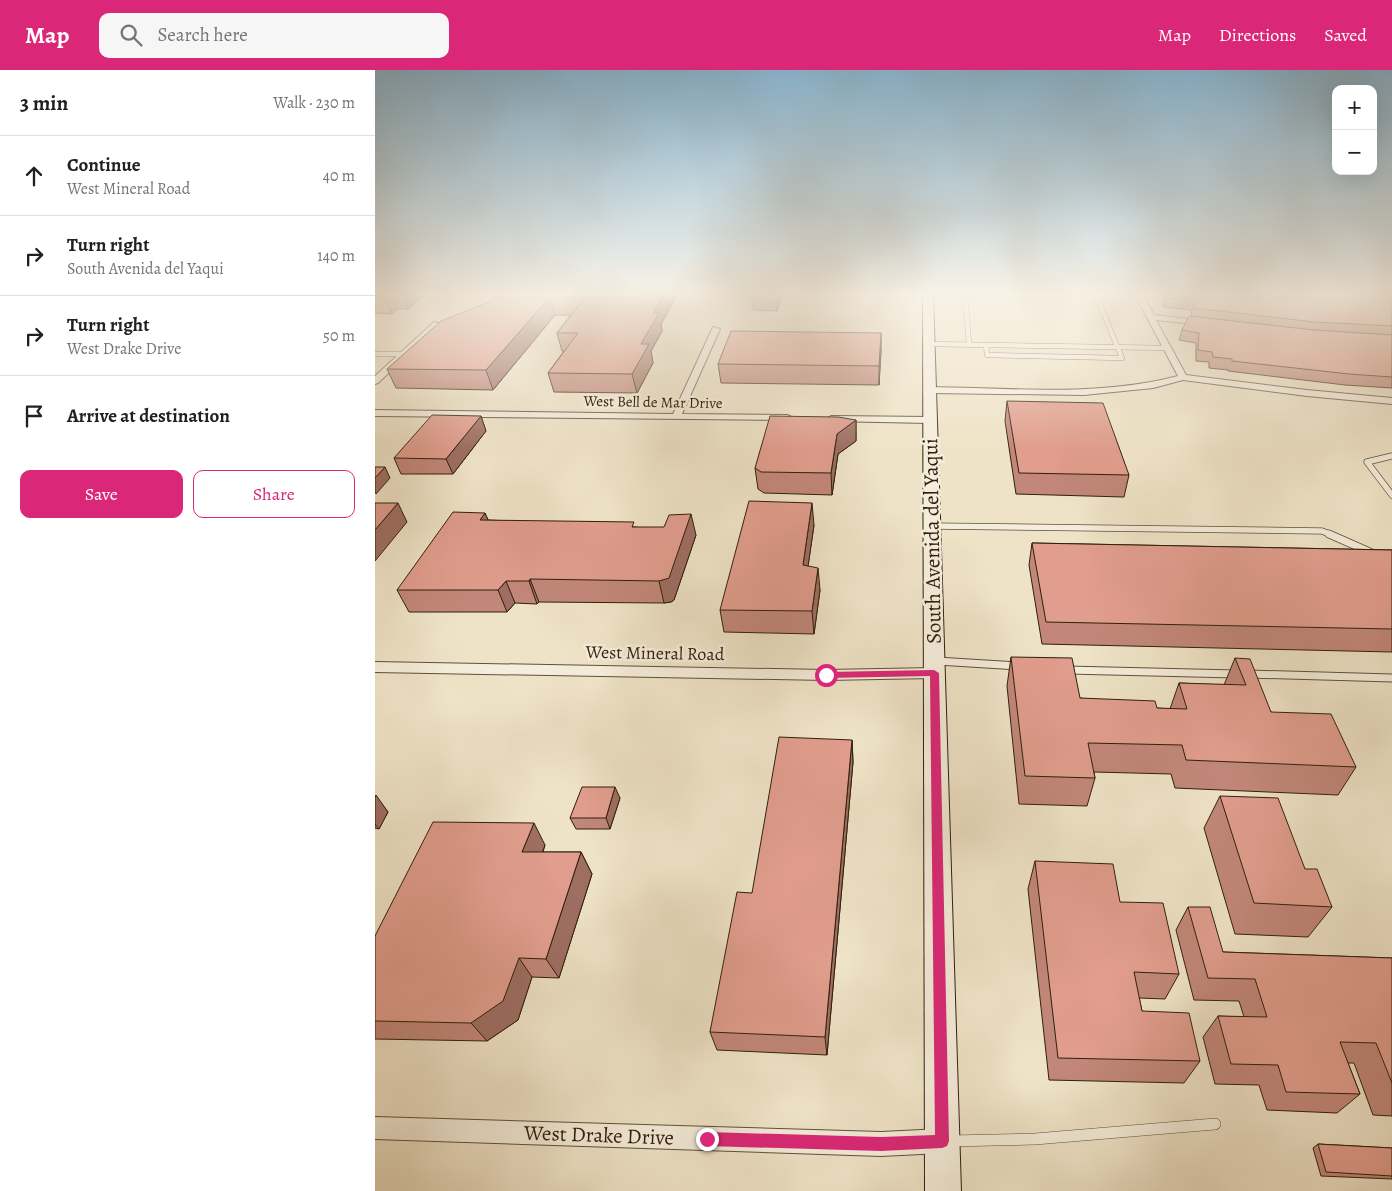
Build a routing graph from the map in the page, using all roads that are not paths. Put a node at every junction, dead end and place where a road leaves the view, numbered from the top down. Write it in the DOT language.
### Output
graph roads {
  1 [pos="414,345"];
  2 [pos="709,345"];
  3 [pos="929,345"];
  4 [pos="986,345"];
  5 [pos="1007,345"];
  6 [pos="1166,345"];
  7 [pos="1118,347"];
  8 [pos="1167,348"];
  9 [pos="375,354"];
  10 [pos="405,354"];
  11 [pos="1183,376"];
  12 [pos="375,381"];
  13 [pos="929,390"];
  14 [pos="1392,401"];
  15 [pos="375,413"];
  16 [pos="676,417"];
  17 [pos="799,418"];
  18 [pos="817,419"];
  19 [pos="930,420"];
  20 [pos="1392,456"];
  21 [pos="1392,495"];
  22 [pos="932,526"];
  23 [pos="1377,556"];
  24 [pos="1023,666"];
  25 [pos="375,667"];
  26 [pos="934,667"];
  27 [pos="1060,669"];
  28 [pos="1392,678"];
  29 [pos="1215,1124"];
  30 [pos="375,1128"];
  31 [pos="942,1141"];
  32 [pos="943,1191"];
  1 -- 10 [label="street"];
  2 -- 16 [label="street"];
  3 -- 13 [label="street, South Avenida del Yaqui"];
  4 -- 7 [label="lane"];
  5 -- 7 [label="lane"];
  6 -- 8 [label="street"];
  7 -- 8 [label="lane"];
  8 -- 11 [label="street"];
  9 -- 10 [label="lane"];
  10 -- 12 [label="street"];
  11 -- 13 [label="street"];
  11 -- 14 [label="street"];
  13 -- 19 [label="street, South Avenida del Yaqui"];
  15 -- 16 [label="street, West Bell de Mar Drive"];
  16 -- 17 [label="street, West Bell de Mar Drive"];
  18 -- 19 [label="street"];
  19 -- 22 [label="street, South Avenida del Yaqui"];
  20 -- 21 [label="lane"];
  22 -- 23 [label="lane"];
  22 -- 26 [label="street, South Avenida del Yaqui"];
  24 -- 26 [label="lane"];
  25 -- 26 [label="street, West Mineral Road"];
  26 -- 31 [label="street, South Avenida del Yaqui"];
  27 -- 28 [label="lane"];
  29 -- 31 [label="lane"];
  30 -- 31 [label="street, West Drake Drive"];
  31 -- 32 [label="street, South Avenida del Yaqui"];
}
